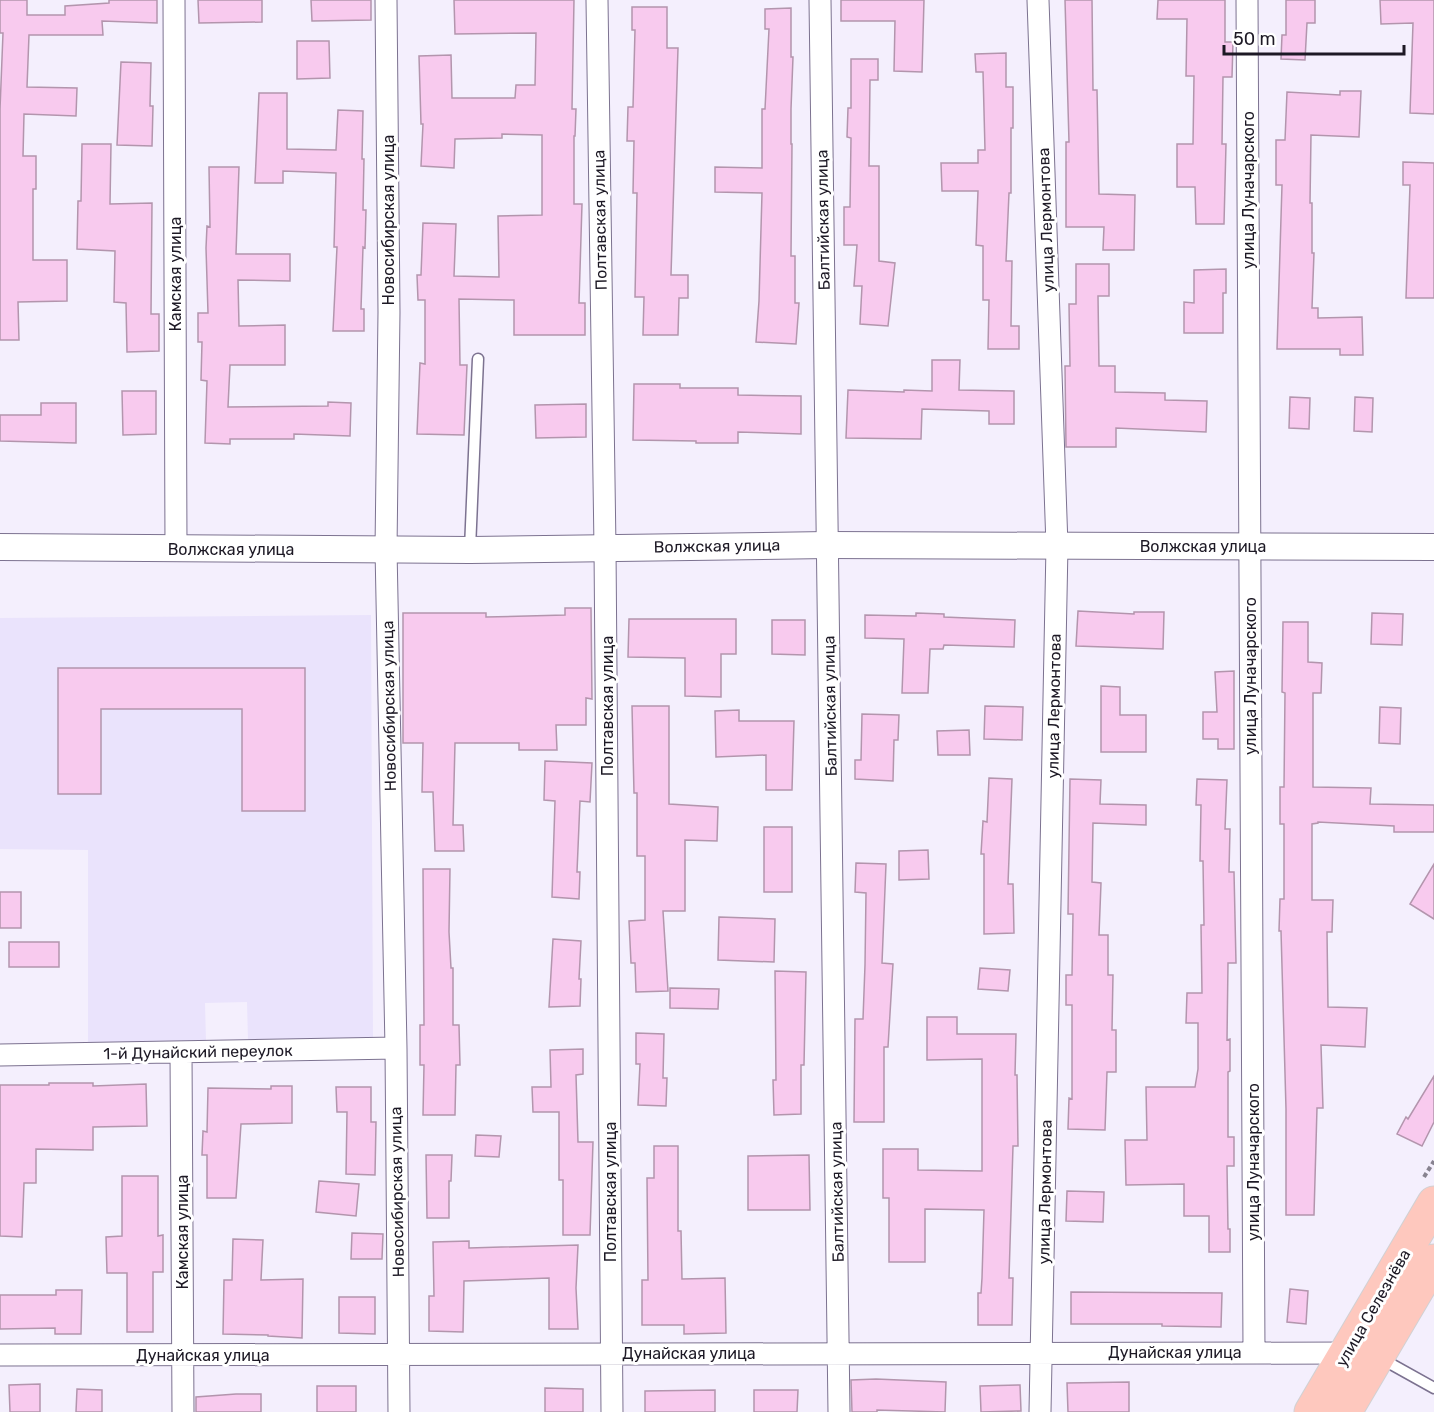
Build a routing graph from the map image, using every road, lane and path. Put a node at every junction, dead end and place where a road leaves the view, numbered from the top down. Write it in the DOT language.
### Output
graph roads {
  1 [pos="174,0"];
  2 [pos="386,0"];
  3 [pos="597,0"];
  4 [pos="820,0"];
  5 [pos="1038,0"];
  6 [pos="1247,0"];
  7 [pos="478,359"];
  8 [pos="827,545"];
  9 [pos="1057,546"];
  10 [pos="0,547"];
  11 [pos="1249,547"];
  12 [pos="176,548"];
  13 [pos="605,548"];
  14 [pos="1434,548"];
  15 [pos="386,549"];
  16 [pos="470,550"];
  17 [pos="396,1048"];
  18 [pos="181,1052"];
  19 [pos="0,1055"];
  20 [pos="1434,1203"];
  21 [pos="1434,1261"];
  22 [pos="1042,1352"];
  23 [pos="1254,1352"];
  24 [pos="611,1353"];
  25 [pos="839,1353"];
  26 [pos="399,1354"];
  27 [pos="1363,1354"];
  28 [pos="0,1355"];
  29 [pos="183,1355"];
  30 [pos="1434,1388"];
  31 [pos="183,1412"];
  32 [pos="399,1412"];
  33 [pos="612,1412"];
  34 [pos="839,1412"];
  35 [pos="1040,1412"];
  36 [pos="1311,1412"];
  37 [pos="1345,1412"];
  1 -- 12 [label="street, Камская улица"];
  2 -- 15 [label="street, Новосибирская улица"];
  3 -- 13 [label="street, Полтавская улица"];
  4 -- 8 [label="street, Балтийская улица"];
  5 -- 9 [label="street, улица Лермонтова"];
  6 -- 11 [label="street, улица Луначарского"];
  7 -- 16 [label="lane"];
  8 -- 9 [label="street, Волжская улица"];
  8 -- 13 [label="street, Волжская улица"];
  8 -- 25 [label="street, Балтийская улица"];
  9 -- 11 [label="street, Волжская улица"];
  9 -- 22 [label="street, улица Лермонтова"];
  10 -- 12 [label="street, Волжская улица"];
  11 -- 14 [label="street, Волжская улица"];
  11 -- 23 [label="street, улица Луначарского"];
  12 -- 15 [label="street, Волжская улица"];
  13 -- 16 [label="street, Волжская улица"];
  13 -- 24 [label="street, Полтавская улица"];
  15 -- 16 [label="street, Волжская улица"];
  15 -- 17 [label="street, Новосибирская улица"];
  17 -- 18 [label="street, 1-й Дунайский переулок"];
  17 -- 26 [label="street, Новосибирская улица"];
  18 -- 19 [label="street, 1-й Дунайский переулок"];
  18 -- 29 [label="street, Камская улица"];
  20 -- 27 [label="main road, улица Селезнёва"];
  21 -- 27 [label="main road, улица Селезнёва"];
  22 -- 23 [label="street, Дунайская улица"];
  22 -- 25 [label="street, Дунайская улица"];
  22 -- 35 [label="street, улица Лермонтова"];
  23 -- 27 [label="street, Дунайская улица"];
  24 -- 25 [label="street, Дунайская улица"];
  24 -- 26 [label="street, Дунайская улица"];
  24 -- 33 [label="street, Полтавская улица"];
  25 -- 34 [label="street, Балтийская улица"];
  26 -- 29 [label="street, Дунайская улица"];
  26 -- 32 [label="street, Новосибирская улица"];
  27 -- 30 [label="lane"];
  27 -- 36 [label="main road, улица Селезнёва"];
  27 -- 37 [label="main road, улица Селезнёва"];
  28 -- 29 [label="street, Дунайская улица"];
  29 -- 31 [label="street, Камская улица"];
}
